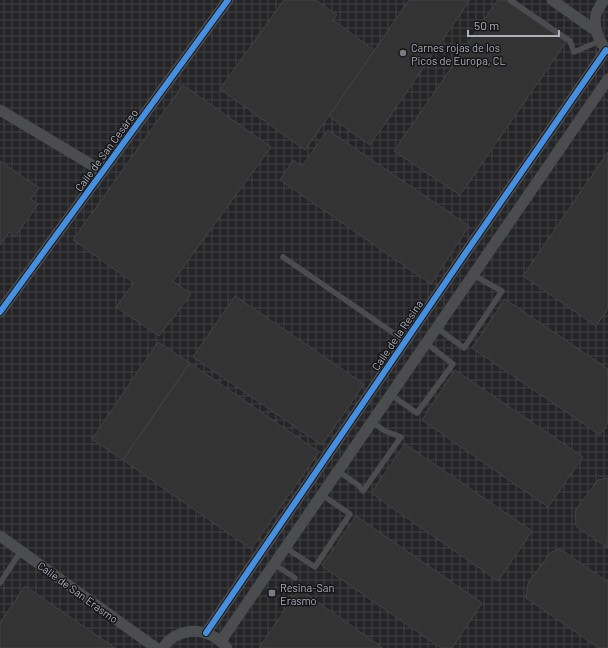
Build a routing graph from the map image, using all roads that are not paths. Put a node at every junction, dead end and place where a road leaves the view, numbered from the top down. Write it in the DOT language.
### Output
graph roads {
  1 [pos="228,0"];
  2 [pos="510,0"];
  3 [pos="552,0"];
  4 [pos="604,0"];
  5 [pos="603,43"];
  6 [pos="608,79"];
  7 [pos="0,110"];
  8 [pos="102,171"];
  9 [pos="283,257"];
  10 [pos="473,275"];
  11 [pos="0,312"];
  12 [pos="437,328"];
  13 [pos="405,341"];
  14 [pos="426,343"];
  15 [pos="391,395"];
  16 [pos="372,422"];
  17 [pos="338,471"];
  18 [pos="322,495"];
  19 [pos="0,536"];
  20 [pos="286,548"];
  21 [pos="21,551"];
  22 [pos="274,564"];
  23 [pos="295,578"];
  24 [pos="0,583"];
  25 [pos="206,633"];
  26 [pos="224,645"];
  27 [pos="156,648"];
  28 [pos="163,648"];
  1 -- 8 [label="street, Calle de San Cesáreo"];
  2 -- 5 [label="lane"];
  3 -- 5 [label="street"];
  4 -- 5 [label="street"];
  5 -- 13 [label="street, Calle de la Resina"];
  6 -- 10 [label="street"];
  7 -- 8 [label="street"];
  8 -- 11 [label="street, Calle de San Cesáreo"];
  9 -- 13 [label="lane"];
  10 -- 12 [label="street"];
  10 -- 12 [label="lane"];
  12 -- 14 [label="street"];
  13 -- 25 [label="street, Calle de la Resina"];
  14 -- 15 [label="street"];
  14 -- 15 [label="lane"];
  15 -- 16 [label="street"];
  16 -- 17 [label="street"];
  16 -- 17 [label="lane"];
  17 -- 18 [label="street"];
  18 -- 20 [label="street"];
  18 -- 20 [label="lane"];
  19 -- 21 [label="street, Calle de San Erasmo"];
  20 -- 22 [label="street"];
  21 -- 24 [label="lane"];
  21 -- 27 [label="street, Calle de San Erasmo"];
  22 -- 23 [label="lane"];
  22 -- 26 [label="street"];
  25 -- 26 [label="street"];
  25 -- 28 [label="street"];
}
